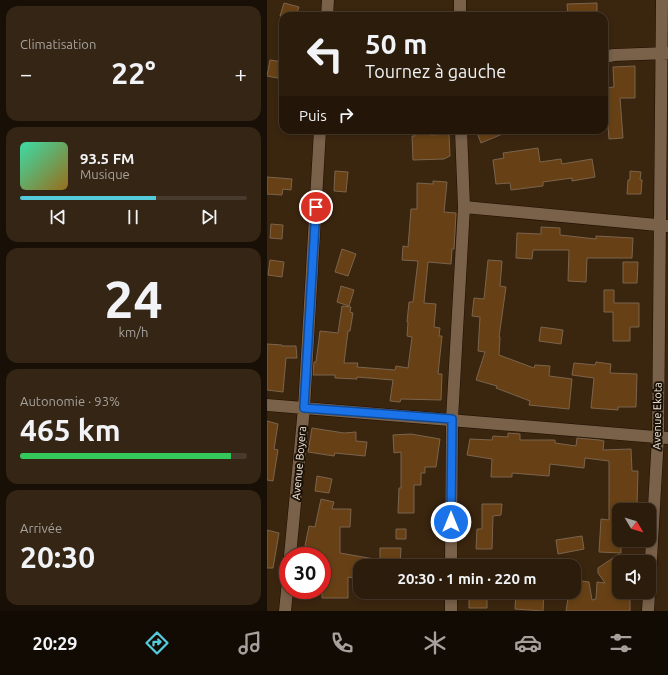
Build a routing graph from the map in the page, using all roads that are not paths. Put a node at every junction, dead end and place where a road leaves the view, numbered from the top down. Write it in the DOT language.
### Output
graph roads {
  1 [pos="328,0"];
  2 [pos="460,0"];
  3 [pos="662,0"];
  4 [pos="327,12"];
  5 [pos="460,12"];
  6 [pos="665,52"];
  7 [pos="608,56"];
  8 [pos="320,134"];
  9 [pos="461,134"];
  10 [pos="464,207"];
  11 [pos="664,225"];
  12 [pos="267,405"];
  13 [pos="304,408"];
  14 [pos="452,419"];
  15 [pos="663,438"];
  16 [pos="291,547"];
  17 [pos="451,559"];
  18 [pos="286,599"];
  19 [pos="451,599"];
  20 [pos="285,611"];
  21 [pos="451,611"];
  22 [pos="649,611"];
  1 -- 4 [label="street"];
  2 -- 5 [label="street"];
  3 -- 6 [label="street, Avenue Ekota"];
  6 -- 7 [label="street"];
  6 -- 11 [label="street, Avenue Ekota"];
  8 -- 13 [label="street, Avenue Boyera"];
  9 -- 10 [label="street"];
  10 -- 11 [label="street"];
  10 -- 14 [label="street"];
  11 -- 15 [label="street, Avenue Ekota"];
  12 -- 13 [label="street"];
  13 -- 14 [label="street"];
  13 -- 16 [label="street, Avenue Boyera"];
  14 -- 15 [label="street"];
  14 -- 17 [label="street"];
  15 -- 22 [label="street, Avenue Ekota"];
  18 -- 20 [label="street"];
  19 -- 21 [label="street"];
}
